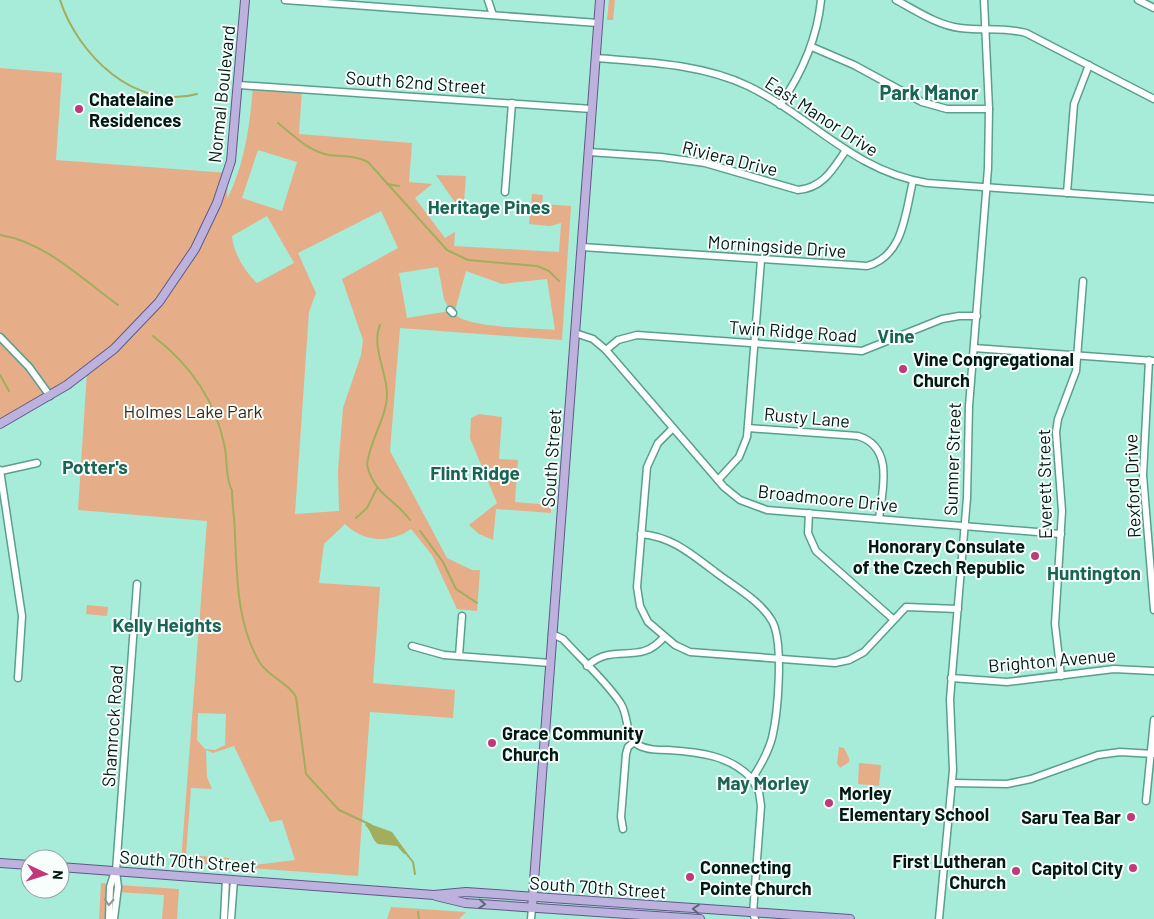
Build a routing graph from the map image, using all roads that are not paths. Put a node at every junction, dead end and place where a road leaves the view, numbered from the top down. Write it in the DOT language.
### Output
graph roads {
  1 [pos="245,0"];
  2 [pos="285,0"];
  3 [pos="488,0"];
  4 [pos="600,0"];
  5 [pos="821,0"];
  6 [pos="896,0"];
  7 [pos="984,0"];
  8 [pos="1138,0"];
  9 [pos="1154,8"];
  10 [pos="493,15"];
  11 [pos="598,23"];
  12 [pos="985,29"];
  13 [pos="812,47"];
  14 [pos="596,58"];
  15 [pos="1089,65"];
  16 [pos="239,85"];
  17 [pos="1154,99"];
  18 [pos="512,103"];
  19 [pos="780,105"];
  20 [pos="592,109"];
  21 [pos="989,109"];
  22 [pos="846,150"];
  23 [pos="589,152"];
  24 [pos="913,181"];
  25 [pos="987,187"];
  26 [pos="505,192"];
  27 [pos="1066,193"];
  28 [pos="1154,199"];
  29 [pos="582,247"];
  30 [pos="761,260"];
  31 [pos="1083,281"];
  32 [pos="977,316"];
  33 [pos="575,333"];
  34 [pos="0,337"];
  35 [pos="754,344"];
  36 [pos="974,348"];
  37 [pos="606,350"];
  38 [pos="1077,355"];
  39 [pos="1152,361"];
  40 [pos="50,396"];
  41 [pos="0,424"];
  42 [pos="673,428"];
  43 [pos="748,428"];
  44 [pos="37,463"];
  45 [pos="0,470"];
  46 [pos="718,480"];
  47 [pos="3,510"];
  48 [pos="808,514"];
  49 [pos="879,520"];
  50 [pos="964,527"];
  51 [pos="1151,533"];
  52 [pos="641,534"];
  53 [pos="1060,534"];
  54 [pos="137,584"];
  55 [pos="958,609"];
  56 [pos="1154,610"];
  57 [pos="462,616"];
  58 [pos="893,619"];
  59 [pos="552,634"];
  60 [pos="664,637"];
  61 [pos="412,646"];
  62 [pos="459,656"];
  63 [pos="779,660"];
  64 [pos="550,663"];
  65 [pos="587,666"];
  66 [pos="1154,671"];
  67 [pos="1061,676"];
  68 [pos="18,678"];
  69 [pos="951,678"];
  70 [pos="1154,720"];
  71 [pos="634,742"];
  72 [pos="1152,754"];
  73 [pos="752,779"];
  74 [pos="952,783"];
  75 [pos="1146,801"];
  76 [pos="623,829"];
  77 [pos="0,863"];
  78 [pos="20,864"];
  79 [pos="70,868"];
  80 [pos="116,871"];
  81 [pos="230,880"];
  82 [pos="434,895"];
  83 [pos="533,898"];
  84 [pos="532,908"];
  85 [pos="753,917"];
  86 [pos="833,918"];
  87 [pos="110,919"];
  88 [pos="114,919"];
  89 [pos="224,919"];
  90 [pos="231,919"];
  91 [pos="531,919"];
  92 [pos="700,919"];
  93 [pos="850,919"];
  94 [pos="940,919"];
  1 -- 16 [label="main road, Normal Boulevard"];
  2 -- 10 [label="street"];
  3 -- 10 [label="street"];
  4 -- 11 [label="main road, South Street"];
  5 -- 13 [label="street"];
  6 -- 12 [label="street"];
  7 -- 12 [label="street, Sumner Street"];
  8 -- 9 [label="street"];
  10 -- 11 [label="street"];
  11 -- 14 [label="main road, South Street"];
  12 -- 15 [label="street"];
  12 -- 21 [label="street, Sumner Street"];
  13 -- 19 [label="street"];
  13 -- 21 [label="street"];
  14 -- 19 [label="street, East Manor Drive"];
  14 -- 20 [label="main road, South Street"];
  15 -- 17 [label="street"];
  15 -- 27 [label="street"];
  16 -- 18 [label="street, South 62nd Street"];
  16 -- 40 [label="main road, Normal Boulevard"];
  18 -- 20 [label="street, South 62nd Street"];
  18 -- 26 [label="street"];
  19 -- 22 [label="street, East Manor Drive"];
  20 -- 23 [label="main road, South Street"];
  21 -- 25 [label="street, Sumner Street"];
  22 -- 23 [label="street, Riviera Drive"];
  22 -- 24 [label="street, East Manor Drive"];
  23 -- 29 [label="main road, South Street"];
  24 -- 25 [label="street, East Manor Drive"];
  24 -- 30 [label="street, Morningside Drive"];
  25 -- 27 [label="street, East Manor Drive"];
  25 -- 32 [label="street, Sumner Street"];
  27 -- 28 [label="street, East Manor Drive"];
  29 -- 30 [label="street, Morningside Drive"];
  29 -- 33 [label="main road, South Street"];
  30 -- 35 [label="street"];
  31 -- 38 [label="street, Everett Street"];
  32 -- 35 [label="street, Twin Ridge Road"];
  32 -- 36 [label="street, Sumner Street"];
  33 -- 37 [label="street, Broadmoore Drive"];
  33 -- 59 [label="main road, South Street"];
  34 -- 40 [label="street"];
  35 -- 37 [label="street, Twin Ridge Road"];
  35 -- 43 [label="street"];
  36 -- 38 [label="street"];
  36 -- 50 [label="street, Sumner Street"];
  37 -- 42 [label="street, Broadmoore Drive"];
  38 -- 39 [label="street"];
  38 -- 53 [label="street, Everett Street"];
  39 -- 51 [label="street, Rexford Drive"];
  40 -- 41 [label="main road, Normal Boulevard"];
  42 -- 46 [label="street, Broadmoore Drive"];
  42 -- 52 [label="street"];
  43 -- 46 [label="street"];
  43 -- 49 [label="street, Rusty Lane"];
  44 -- 45 [label="street"];
  45 -- 47 [label="street"];
  46 -- 48 [label="street, Broadmoore Drive"];
  47 -- 68 [label="street"];
  48 -- 49 [label="street, Broadmoore Drive"];
  48 -- 58 [label="street"];
  49 -- 50 [label="street, Broadmoore Drive"];
  50 -- 53 [label="street, Broadmoore Drive"];
  50 -- 55 [label="street, Sumner Street"];
  51 -- 56 [label="street, Rexford Drive"];
  52 -- 60 [label="street"];
  52 -- 63 [label="street"];
  53 -- 67 [label="street, Everett Street"];
  54 -- 80 [label="street, Shamrock Road"];
  55 -- 58 [label="street"];
  55 -- 69 [label="street, Sumner Street"];
  57 -- 62 [label="street"];
  58 -- 63 [label="street"];
  59 -- 64 [label="main road, South Street"];
  59 -- 65 [label="street"];
  60 -- 63 [label="street"];
  60 -- 65 [label="street"];
  61 -- 62 [label="street"];
  62 -- 64 [label="street"];
  63 -- 73 [label="street"];
  64 -- 83 [label="main road, South Street"];
  65 -- 71 [label="street"];
  66 -- 67 [label="street, Brighton Avenue"];
  67 -- 69 [label="street, Brighton Avenue"];
  69 -- 74 [label="street, Sumner Street"];
  70 -- 72 [label="street"];
  71 -- 73 [label="street"];
  71 -- 76 [label="street"];
  72 -- 74 [label="street"];
  72 -- 75 [label="street"];
  73 -- 85 [label="street"];
  74 -- 94 [label="street, Sumner Street"];
  77 -- 78 [label="main road"];
  79 -- 80 [label="main road, South 70th Street"];
  80 -- 81 [label="main road, South 70th Street"];
  80 -- 87 [label="street, Shamrock Road, one-way"];
  80 -- 88 [label="street, Shamrock Road"];
  81 -- 82 [label="main road, South 70th Street"];
  81 -- 89 [label="street"];
  81 -- 90 [label="street"];
  82 -- 83 [label="main road, South 70th Street"];
  82 -- 84 [label="main road, South 70th Street, one-way"];
  83 -- 84 [label="main road, South Street"];
  85 -- 83 [label="main road, South 70th Street, one-way"];
  84 -- 91 [label="street, South Street"];
  84 -- 92 [label="main road, South 70th Street"];
  85 -- 86 [label="main road, South 70th Street"];
  86 -- 93 [label="main road, South 70th Street"];
}
